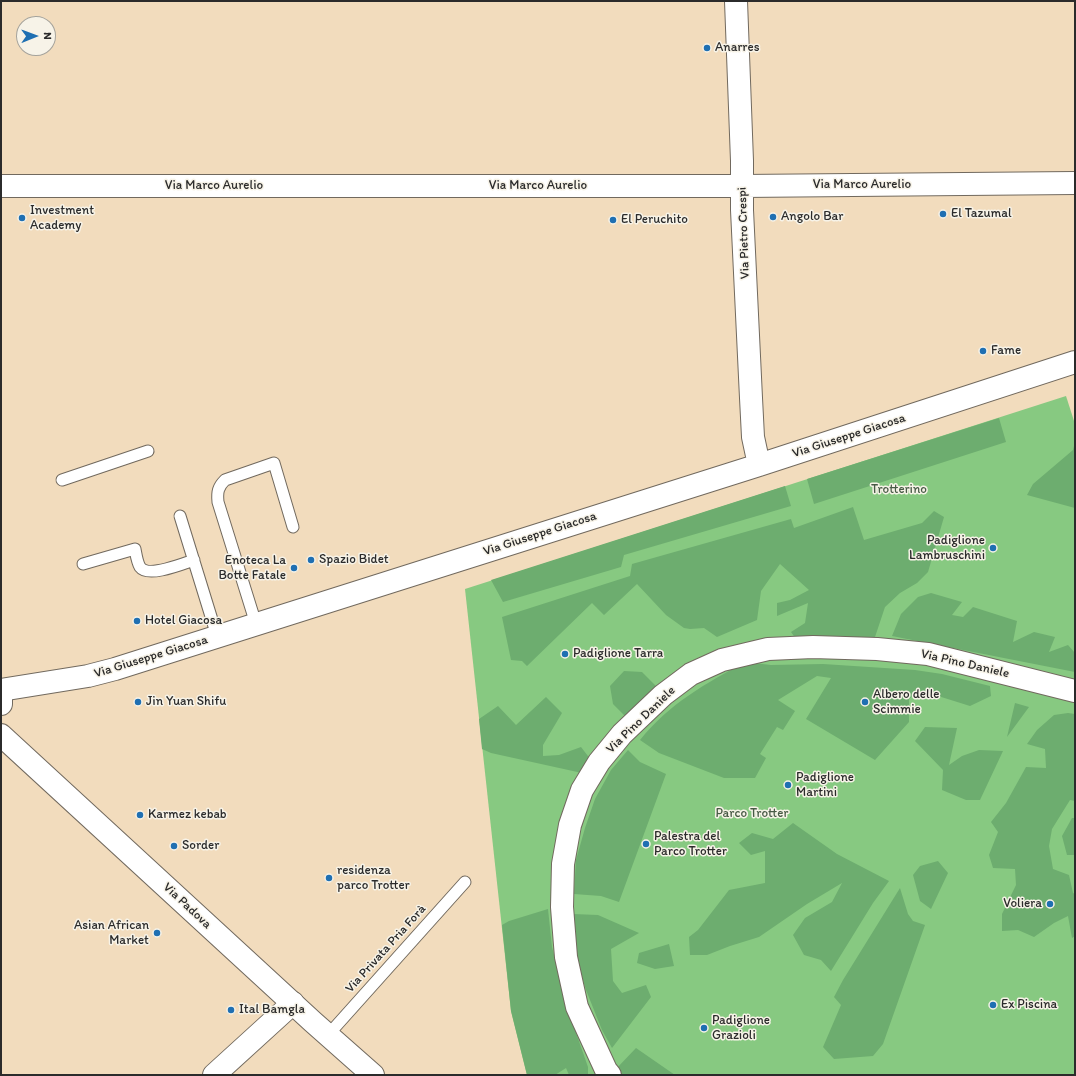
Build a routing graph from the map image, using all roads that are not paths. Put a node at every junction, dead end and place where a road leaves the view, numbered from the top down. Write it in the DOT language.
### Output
graph roads {
  1 [pos="736,1"];
  2 [pos="1075,183"];
  3 [pos="1,186"];
  4 [pos="742,186"];
  5 [pos="1075,362"];
  6 [pos="148,450"];
  7 [pos="759,465"];
  8 [pos="62,480"];
  9 [pos="180,516"];
  10 [pos="293,527"];
  11 [pos="194,560"];
  12 [pos="83,564"];
  13 [pos="256,624"];
  14 [pos="217,636"];
  15 [pos="1,690"];
  16 [pos="1075,691"];
  17 [pos="1,704"];
  18 [pos="1,735"];
  19 [pos="465,882"];
  20 [pos="293,1003"];
  21 [pos="328,1035"];
  22 [pos="214,1075"];
  23 [pos="373,1075"];
  24 [pos="610,1075"];
  1 -- 4 [label="street, Via Pietro Crespi"];
  2 -- 4 [label="street, Via Marco Aurelio"];
  3 -- 4 [label="street, Via Marco Aurelio"];
  4 -- 7 [label="street, Via Pietro Crespi"];
  5 -- 7 [label="street, Via Giuseppe Giacosa"];
  6 -- 8 [label="lane"];
  7 -- 13 [label="street, Via Giuseppe Giacosa"];
  9 -- 11 [label="lane"];
  10 -- 13 [label="lane"];
  11 -- 12 [label="lane"];
  11 -- 14 [label="lane"];
  13 -- 14 [label="street, Via Giuseppe Giacosa"];
  14 -- 15 [label="street, Via Giuseppe Giacosa"];
  15 -- 17 [label="street"];
  16 -- 24 [label="street, Via Pino Daniele"];
  18 -- 20 [label="street, Via Padova"];
  19 -- 21 [label="lane, Via Privata Pria Forà"];
  20 -- 21 [label="street, Via Padova"];
  20 -- 22 [label="street"];
  21 -- 23 [label="street, Via Padova"];
}
